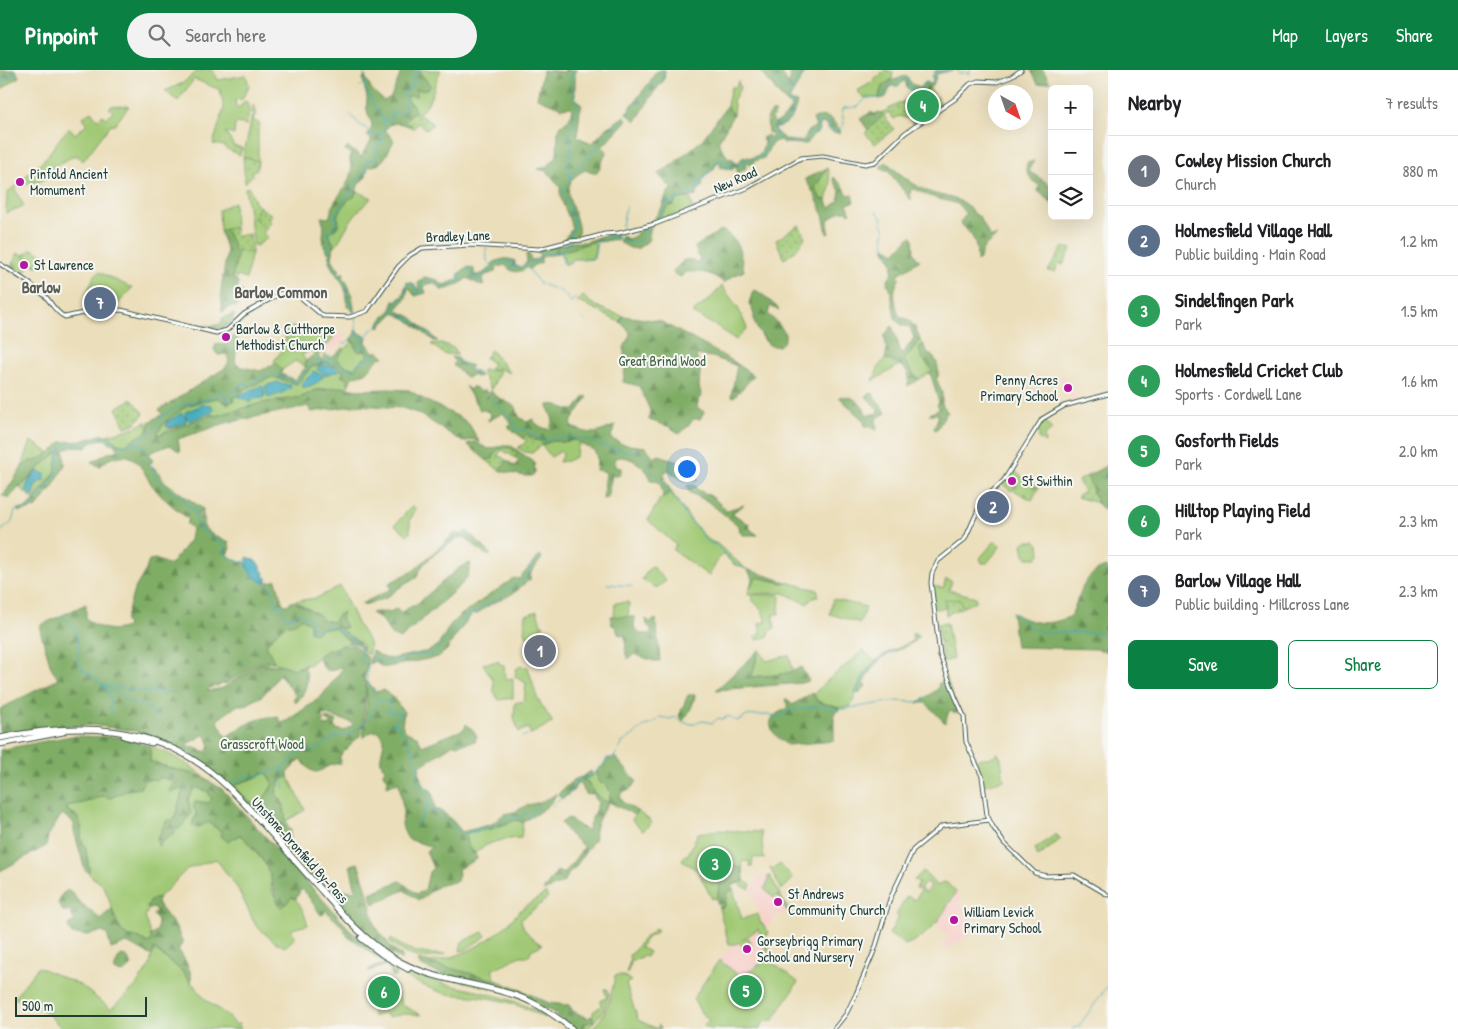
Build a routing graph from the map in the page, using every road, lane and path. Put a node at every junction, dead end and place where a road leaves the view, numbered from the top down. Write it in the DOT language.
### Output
graph roads {
  1 [pos="1021,70"];
  2 [pos="619,233"];
  3 [pos="0,264"];
  4 [pos="1108,394"];
  5 [pos="0,738"];
  6 [pos="0,744"];
  7 [pos="988,820"];
  8 [pos="1108,894"];
  9 [pos="568,1029"];
  10 [pos="572,1029"];
  11 [pos="834,1029"];
  1 -- 2 [label="main road, New Road"];
  2 -- 3 [label="main road, Bradley Lane"];
  4 -- 7 [label="main road"];
  5 -- 10 [label="highway, Unstone-Dronfield By-Pass"];
  6 -- 9 [label="highway, Unstone-Dronfield By-Pass"];
  7 -- 8 [label="main road"];
  7 -- 11 [label="main road"];
}
